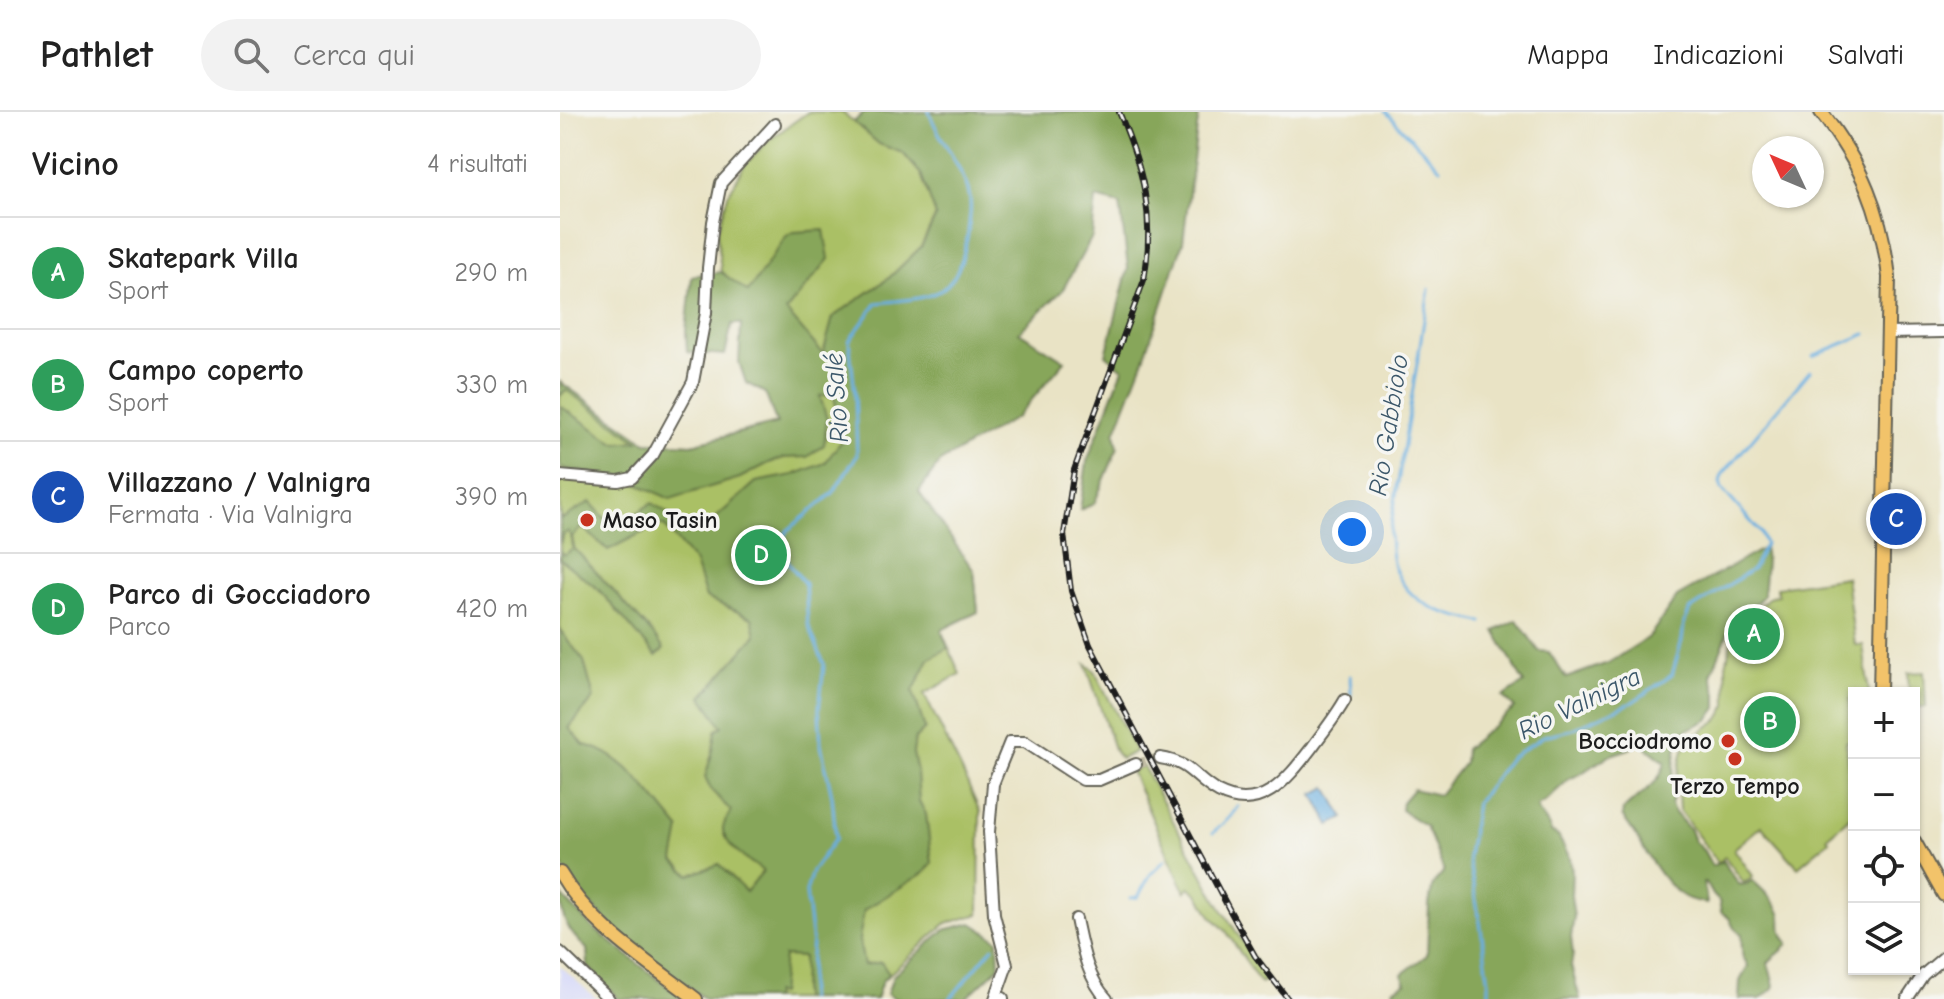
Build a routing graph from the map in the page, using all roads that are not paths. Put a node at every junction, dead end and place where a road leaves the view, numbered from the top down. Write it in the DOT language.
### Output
graph roads {
  1 [pos="1821,112"];
  2 [pos="775,124"];
  3 [pos="1944,332"];
  4 [pos="1888,333"];
  5 [pos="560,476"];
  6 [pos="1880,687"];
  7 [pos="1345,700"];
  8 [pos="1160,758"];
  9 [pos="1136,764"];
  10 [pos="1920,852"];
  11 [pos="560,873"];
  12 [pos="1944,895"];
  13 [pos="1076,919"];
  14 [pos="560,952"];
  15 [pos="1944,957"];
  16 [pos="609,999"];
  17 [pos="696,999"];
  18 [pos="995,999"];
  19 [pos="1107,999"];
  20 [pos="1907,999"];
  1 -- 4 [label="main road"];
  2 -- 5 [label="street"];
  3 -- 4 [label="street"];
  4 -- 6 [label="main road"];
  7 -- 8 [label="street"];
  9 -- 18 [label="street"];
  10 -- 12 [label="main road"];
  11 -- 17 [label="main road"];
  13 -- 19 [label="street"];
  14 -- 16 [label="street"];
  15 -- 20 [label="street"];
}
